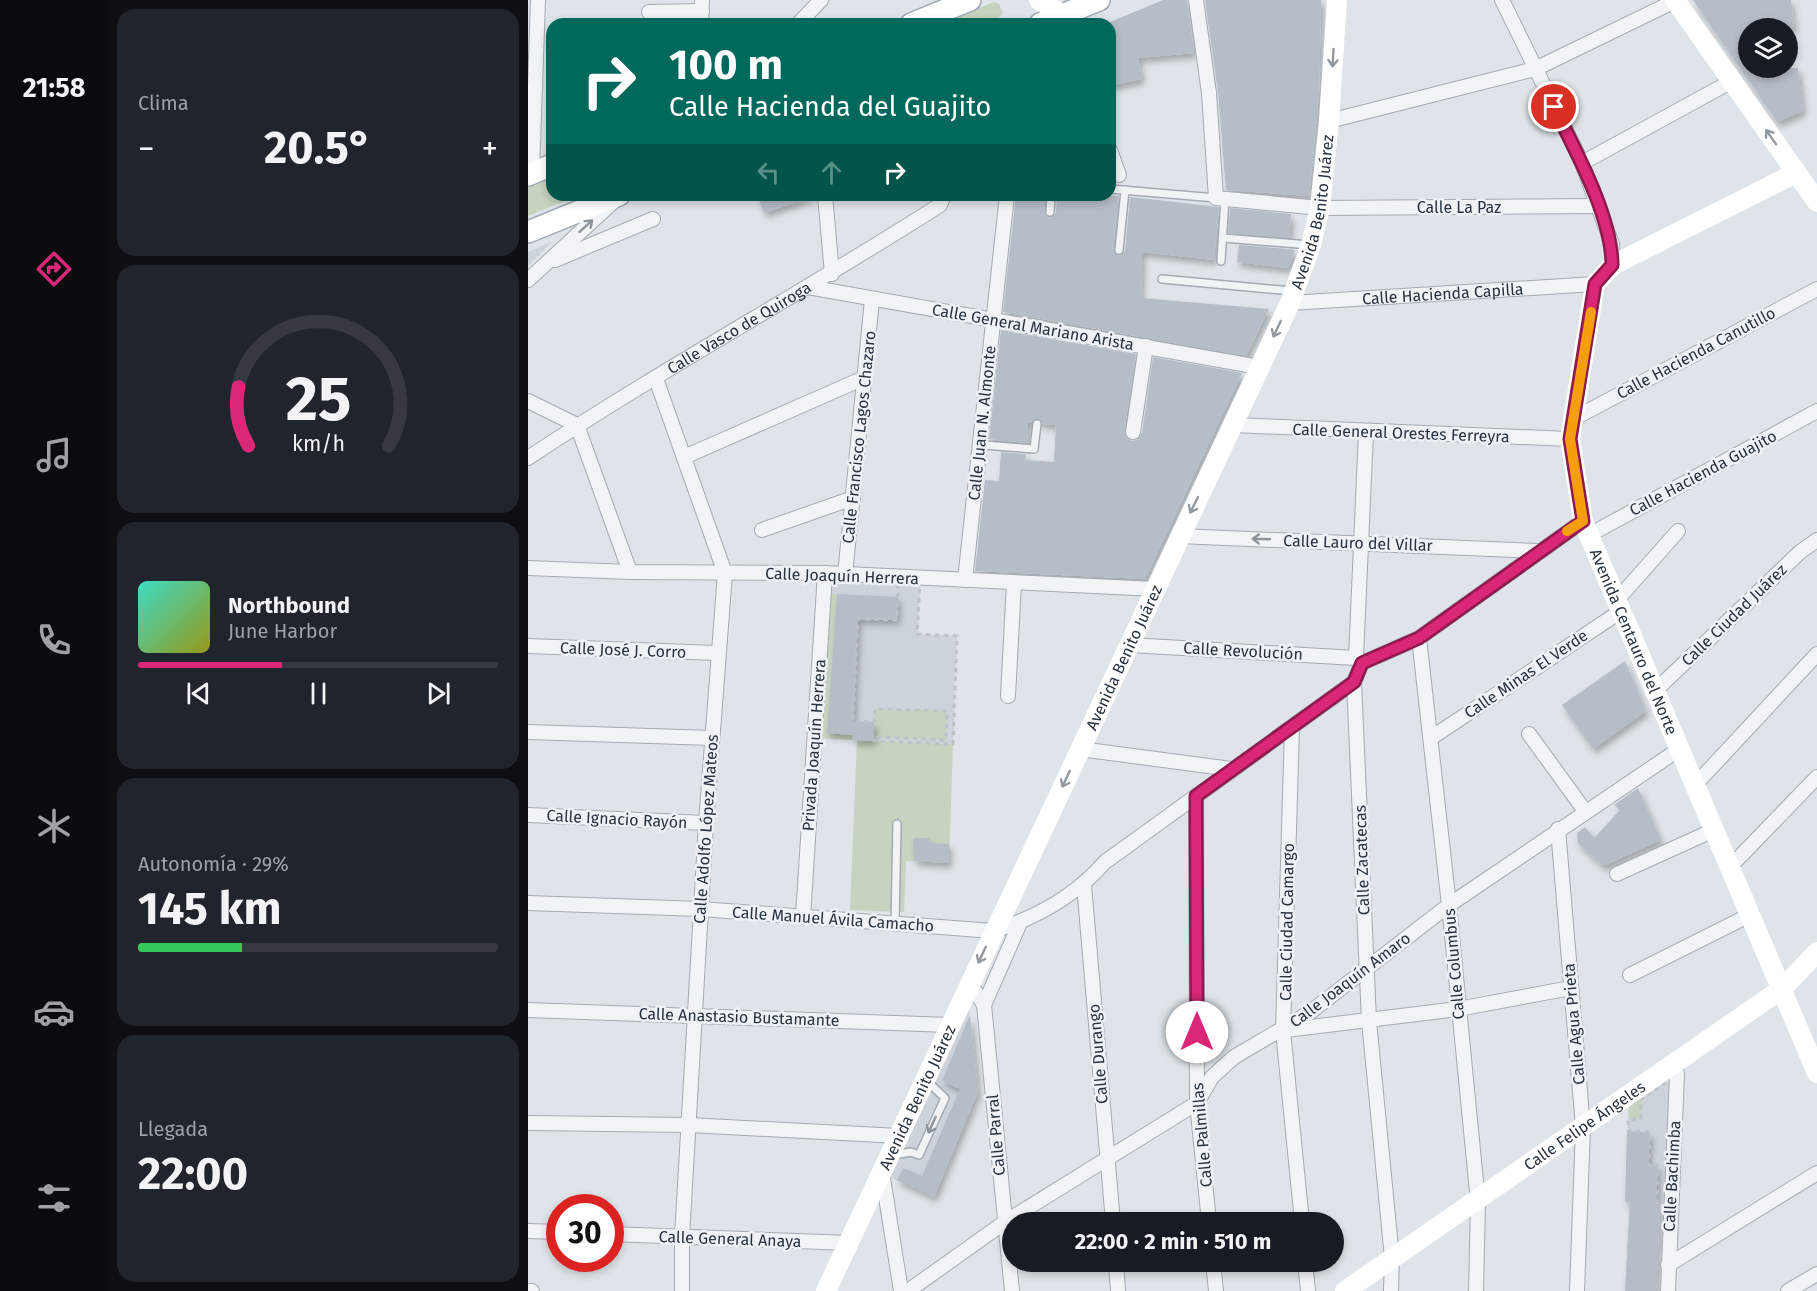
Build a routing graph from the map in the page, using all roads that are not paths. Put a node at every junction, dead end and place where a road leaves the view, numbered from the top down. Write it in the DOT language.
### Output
graph roads {
  1 [pos="538,0"];
  2 [pos="821,0"];
  3 [pos="970,0"];
  4 [pos="1039,0"];
  5 [pos="1099,0"];
  6 [pos="1196,0"];
  7 [pos="1336,0"];
  8 [pos="1502,0"];
  9 [pos="1675,1"];
  10 [pos="649,12"];
  11 [pos="702,12"];
  12 [pos="804,18"];
  13 [pos="925,18"];
  14 [pos="1063,18"];
  15 [pos="1067,18"];
  16 [pos="1535,69"];
  17 [pos="1732,81"];
  18 [pos="1329,121"];
  19 [pos="1581,163"];
  20 [pos="546,166"];
  21 [pos="531,167"];
  22 [pos="1116,167"];
  23 [pos="1796,173"];
  24 [pos="1119,175"];
  25 [pos="1116,189"];
  26 [pos="1125,190"];
  27 [pos="1221,198"];
  28 [pos="605,201"];
  29 [pos="613,201"];
  30 [pos="826,201"];
  31 [pos="942,201"];
  32 [pos="1006,201"];
  33 [pos="1051,201"];
  34 [pos="1817,202"];
  35 [pos="1598,206"];
  36 [pos="1320,208"];
  37 [pos="1050,212"];
  38 [pos="653,219"];
  39 [pos="528,232"];
  40 [pos="1222,238"];
  41 [pos="1311,245"];
  42 [pos="1119,250"];
  43 [pos="1221,261"];
  44 [pos="544,264"];
  45 [pos="1612,265"];
  46 [pos="832,274"];
  47 [pos="1162,279"];
  48 [pos="528,280"];
  49 [pos="1595,284"];
  50 [pos="808,286"];
  51 [pos="1817,289"];
  52 [pos="1292,297"];
  53 [pos="872,300"];
  54 [pos="993,321"];
  55 [pos="1146,346"];
  56 [pos="1259,367"];
  57 [pos="864,378"];
  58 [pos="656,379"];
  59 [pos="528,401"];
  60 [pos="1817,411"];
  61 [pos="1575,418"];
  62 [pos="1037,424"];
  63 [pos="577,425"];
  64 [pos="1233,426"];
  65 [pos="1133,432"];
  66 [pos="1366,432"];
  67 [pos="1570,439"];
  68 [pos="984,445"];
  69 [pos="684,457"];
  70 [pos="528,458"];
  71 [pos="853,498"];
  72 [pos="1586,528"];
  73 [pos="762,530"];
  74 [pos="1678,531"];
  75 [pos="1179,536"];
  76 [pos="1817,540"];
  77 [pos="1361,543"];
  78 [pos="1538,551"];
  79 [pos="529,565"];
  80 [pos="630,572"];
  81 [pos="725,573"];
  82 [pos="825,573"];
  83 [pos="845,575"];
  84 [pos="965,580"];
  85 [pos="1014,583"];
  86 [pos="1155,589"];
  87 [pos="1619,605"];
  88 [pos="1419,638"];
  89 [pos="1130,645"];
  90 [pos="528,646"];
  91 [pos="717,653"];
  92 [pos="1817,654"];
  93 [pos="1359,661"];
  94 [pos="1354,682"];
  95 [pos="1654,692"];
  96 [pos="1008,696"];
  97 [pos="1292,728"];
  98 [pos="528,732"];
  99 [pos="1529,734"];
  100 [pos="712,738"];
  101 [pos="1431,738"];
  102 [pos="1080,749"];
  103 [pos="1678,750"];
  104 [pos="1231,770"];
  105 [pos="1817,777"];
  106 [pos="1694,786"];
  107 [pos="1196,796"];
  108 [pos="1585,811"];
  109 [pos="528,815"];
  110 [pos="706,823"];
  111 [pos="897,824"];
  112 [pos="1558,829"];
  113 [pos="1714,830"];
  114 [pos="1730,867"];
  115 [pos="1617,874"];
  116 [pos="1084,885"];
  117 [pos="528,903"];
  118 [pos="1449,905"];
  119 [pos="701,909"];
  120 [pos="1752,914"];
  121 [pos="803,917"];
  122 [pos="1020,923"];
  123 [pos="895,925"];
  124 [pos="993,931"];
  125 [pos="1817,952"];
  126 [pos="1366,968"];
  127 [pos="1630,975"];
  128 [pos="969,983"];
  129 [pos="1572,988"];
  130 [pos="1783,988"];
  131 [pos="984,1005"];
  132 [pos="1458,1009"];
  133 [pos="528,1010"];
  134 [pos="695,1014"];
  135 [pos="1369,1021"];
  136 [pos="950,1025"];
  137 [pos="1283,1030"];
  138 [pos="1675,1062"];
  139 [pos="1815,1064"];
  140 [pos="926,1078"];
  141 [pos="1197,1103"];
  142 [pos="528,1123"];
  143 [pos="689,1125"];
  144 [pos="1583,1127"];
  145 [pos="899,1136"];
  146 [pos="1107,1157"];
  147 [pos="886,1164"];
  148 [pos="1817,1173"];
  149 [pos="1478,1202"];
  150 [pos="1004,1212"];
  151 [pos="1021,1212"];
  152 [pos="1112,1212"];
  153 [pos="1208,1212"];
  154 [pos="1301,1212"];
  155 [pos="1002,1224"];
  156 [pos="528,1231"];
  157 [pos="546,1232"];
  158 [pos="624,1235"];
  159 [pos="682,1237"];
  160 [pos="849,1243"];
  161 [pos="1392,1258"];
  162 [pos="1668,1265"];
  163 [pos="1010,1272"];
  164 [pos="1117,1272"];
  165 [pos="1214,1272"];
  166 [pos="1306,1272"];
  167 [pos="1817,1274"];
  168 [pos="682,1291"];
  169 [pos="826,1291"];
  170 [pos="901,1291"];
  171 [pos="908,1291"];
  172 [pos="1012,1291"];
  173 [pos="1118,1291"];
  174 [pos="1216,1291"];
  175 [pos="1308,1291"];
  176 [pos="1345,1291"];
  177 [pos="1391,1291"];
  178 [pos="1476,1291"];
  179 [pos="1577,1291"];
  180 [pos="1668,1291"];
  181 [pos="1788,1291"];
  1 -- 21 [label="street"];
  2 -- 12 [label="street"];
  3 -- 13 [label="main road"];
  4 -- 14 [label="street"];
  5 -- 15 [label="main road"];
  6 -- 27 [label="street"];
  7 -- 18 [label="street, Avenida Benito Juárez, one-way"];
  8 -- 16 [label="street"];
  9 -- 16 [label="street"];
  9 -- 17 [label="street"];
  10 -- 11 [label="street"];
  16 -- 18 [label="street"];
  16 -- 19 [label="street"];
  17 -- 19 [label="street"];
  23 -- 17 [label="street, one-way"];
  18 -- 36 [label="street, Avenida Benito Juárez"];
  19 -- 35 [label="street"];
  20 -- 21 [label="main road"];
  22 -- 24 [label="street"];
  23 -- 34 [label="street"];
  23 -- 45 [label="street"];
  25 -- 26 [label="lane"];
  26 -- 27 [label="lane"];
  26 -- 42 [label="lane"];
  27 -- 36 [label="street, Calle La Paz"];
  27 -- 40 [label="lane"];
  28 -- 39 [label="main road"];
  44 -- 29 [label="street, one-way"];
  30 -- 46 [label="street"];
  31 -- 46 [label="street, Calle Vasco de Quiroga"];
  32 -- 54 [label="street, Calle Juan N. Almonte"];
  33 -- 37 [label="lane"];
  35 -- 36 [label="street, Calle La Paz"];
  35 -- 45 [label="street"];
  36 -- 41 [label="street, Avenida Benito Juárez"];
  38 -- 44 [label="street"];
  40 -- 41 [label="lane"];
  40 -- 43 [label="lane"];
  41 -- 52 [label="street, Avenida Benito Juárez"];
  44 -- 48 [label="street"];
  45 -- 49 [label="street"];
  46 -- 50 [label="street, Calle Vasco de Quiroga"];
  47 -- 52 [label="lane"];
  49 -- 52 [label="street, Calle Hacienda Capilla"];
  49 -- 61 [label="street, Avenida Centauro del Norte"];
  50 -- 53 [label="street, Calle General Mariano Arista"];
  50 -- 58 [label="street, Calle Vasco de Quiroga"];
  51 -- 61 [label="street, Calle Hacienda Canutillo"];
  52 -- 56 [label="street, Avenida Benito Juárez, one-way"];
  53 -- 54 [label="street, Calle General Mariano Arista"];
  53 -- 57 [label="street, Calle Francisco Lagos Chazaro"];
  54 -- 55 [label="street, Calle General Mariano Arista"];
  54 -- 84 [label="street, Calle Juan N. Almonte"];
  55 -- 56 [label="street, Calle General Mariano Arista"];
  55 -- 65 [label="street"];
  56 -- 64 [label="street, Avenida Benito Juárez"];
  57 -- 69 [label="street"];
  57 -- 71 [label="street, Calle Francisco Lagos Chazaro"];
  58 -- 63 [label="street, Calle Vasco de Quiroga"];
  58 -- 69 [label="street, Calle Adolfo López Mateos"];
  59 -- 63 [label="street"];
  60 -- 72 [label="street, Calle Hacienda Guajito"];
  61 -- 67 [label="street, Avenida Centauro del Norte"];
  62 -- 68 [label="lane"];
  63 -- 70 [label="street, Calle Vasco de Quiroga"];
  63 -- 80 [label="street"];
  64 -- 66 [label="street, Calle General Orestes Ferreyra"];
  64 -- 75 [label="street, Avenida Benito Juárez, one-way"];
  66 -- 67 [label="street, Calle General Orestes Ferreyra"];
  66 -- 77 [label="street, Calle Zacatecas"];
  67 -- 72 [label="street, Avenida Centauro del Norte"];
  69 -- 81 [label="street, Calle Adolfo López Mateos"];
  71 -- 73 [label="street"];
  71 -- 83 [label="street, Calle Francisco Lagos Chazaro"];
  72 -- 78 [label="street, Calle Hacienda Guajito"];
  72 -- 87 [label="street, Avenida Centauro del Norte"];
  74 -- 87 [label="street, Calle Minas El Verde"];
  77 -- 75 [label="street, Calle Lauro del Villar, one-way"];
  75 -- 86 [label="street, Avenida Benito Juárez"];
  76 -- 95 [label="street, Calle Ciudad Juárez"];
  77 -- 78 [label="street, Calle Lauro del Villar"];
  77 -- 93 [label="street, Calle Zacatecas"];
  78 -- 88 [label="street, Calle Hacienda Guajito"];
  79 -- 80 [label="street, Calle Joaquín Herrera"];
  80 -- 81 [label="street, Calle Joaquín Herrera"];
  81 -- 82 [label="street, Calle Joaquín Herrera"];
  81 -- 91 [label="street, Calle Adolfo López Mateos"];
  82 -- 83 [label="street, Calle Joaquín Herrera"];
  82 -- 121 [label="street, Privada Joaquín Herrera"];
  83 -- 84 [label="street, Calle Joaquín Herrera"];
  84 -- 85 [label="street, Calle Joaquín Herrera"];
  85 -- 86 [label="street, Calle Joaquín Herrera"];
  85 -- 96 [label="street"];
  86 -- 89 [label="street, Avenida Benito Juárez"];
  87 -- 95 [label="street, Avenida Centauro del Norte"];
  87 -- 101 [label="street, Calle Minas El Verde"];
  88 -- 93 [label="street, Calle Hacienda Guajito"];
  88 -- 101 [label="street, Calle Columbus"];
  89 -- 93 [label="street, Calle Revolución"];
  89 -- 102 [label="street, Avenida Benito Juárez"];
  90 -- 91 [label="street, Calle José J. Corro"];
  91 -- 100 [label="street, Calle Adolfo López Mateos"];
  92 -- 106 [label="street"];
  93 -- 94 [label="street, Calle Zacatecas"];
  94 -- 97 [label="street"];
  94 -- 126 [label="street, Calle Zacatecas"];
  95 -- 103 [label="street, Avenida Centauro del Norte"];
  97 -- 104 [label="street"];
  97 -- 137 [label="street, Calle Ciudad Camargo"];
  98 -- 100 [label="street"];
  99 -- 108 [label="street"];
  100 -- 110 [label="street, Calle Adolfo López Mateos"];
  101 -- 118 [label="street, Calle Columbus"];
  102 -- 104 [label="street"];
  102 -- 124 [label="street, Avenida Benito Juárez, one-way"];
  103 -- 106 [label="street, Avenida Centauro del Norte"];
  103 -- 108 [label="street, Calle Joaquín Amaro"];
  104 -- 107 [label="street"];
  105 -- 114 [label="street"];
  106 -- 113 [label="street, Avenida Centauro del Norte"];
  107 -- 116 [label="street"];
  107 -- 141 [label="street, Calle Palmillas"];
  108 -- 112 [label="street, Calle Joaquín Amaro"];
  109 -- 110 [label="street, Calle Ignacio Rayón"];
  110 -- 119 [label="street, Calle Adolfo López Mateos"];
  111 -- 123 [label="lane"];
  112 -- 118 [label="street, Calle Joaquín Amaro"];
  112 -- 129 [label="street, Calle Agua Prieta"];
  113 -- 114 [label="street, Avenida Centauro del Norte"];
  113 -- 115 [label="street"];
  114 -- 120 [label="street, Avenida Centauro del Norte"];
  116 -- 122 [label="street"];
  116 -- 146 [label="street, Calle Durango"];
  117 -- 119 [label="street, Calle Manuel Ávila Camacho"];
  118 -- 126 [label="street, Calle Joaquín Amaro"];
  118 -- 132 [label="street, Calle Columbus"];
  119 -- 121 [label="street, Calle Manuel Ávila Camacho"];
  119 -- 134 [label="street, Calle Adolfo López Mateos"];
  120 -- 127 [label="street"];
  120 -- 130 [label="street, Avenida Centauro del Norte"];
  121 -- 123 [label="street, Calle Manuel Ávila Camacho"];
  122 -- 124 [label="street"];
  122 -- 131 [label="street"];
  123 -- 124 [label="street, Calle Manuel Ávila Camacho"];
  124 -- 128 [label="street, Avenida Benito Juárez, one-way"];
  125 -- 130 [label="street, Calle Felipe Ángeles"];
  126 -- 135 [label="street, Calle Zacatecas"];
  126 -- 137 [label="street, Calle Joaquín Amaro"];
  128 -- 131 [label="street, Calle Parral"];
  128 -- 136 [label="street, Avenida Benito Juárez"];
  129 -- 132 [label="street"];
  129 -- 144 [label="street, Calle Agua Prieta"];
  130 -- 138 [label="street, Calle Felipe Ángeles"];
  130 -- 139 [label="street, Avenida Centauro del Norte"];
  131 -- 150 [label="street, Calle Parral"];
  132 -- 135 [label="street"];
  132 -- 149 [label="street, Calle Columbus"];
  133 -- 134 [label="street, Calle Anastasio Bustamante"];
  134 -- 136 [label="street, Calle Anastasio Bustamante"];
  134 -- 143 [label="street, Calle Adolfo López Mateos"];
  135 -- 137 [label="street"];
  135 -- 161 [label="street, Calle Zacatecas"];
  136 -- 140 [label="street, Avenida Benito Juárez"];
  137 -- 141 [label="street, Calle Joaquín Amaro"];
  137 -- 154 [label="street, Calle Ciudad Camargo"];
  138 -- 144 [label="street, Calle Felipe Ángeles"];
  138 -- 162 [label="street, Calle Bachimba"];
  140 -- 145 [label="street, Avenida Benito Juárez"];
  140 -- 147 [label="lane, one-way"];
  141 -- 146 [label="street, Calle Joaquín Amaro"];
  141 -- 153 [label="street, Calle Palmillas"];
  142 -- 143 [label="street"];
  143 -- 145 [label="street"];
  143 -- 159 [label="street, Calle Adolfo López Mateos"];
  144 -- 149 [label="street, Calle Felipe Ángeles"];
  144 -- 179 [label="street, Calle Agua Prieta"];
  145 -- 147 [label="street, Avenida Benito Juárez"];
  146 -- 151 [label="street, Calle Joaquín Amaro"];
  146 -- 152 [label="street, Calle Durango"];
  147 -- 160 [label="street, Avenida Benito Juárez"];
  147 -- 170 [label="street"];
  148 -- 162 [label="street"];
  149 -- 161 [label="street, Calle Felipe Ángeles"];
  149 -- 178 [label="street, Calle Columbus"];
  155 -- 171 [label="street, Calle Joaquín Amaro"];
  156 -- 157 [label="street"];
  158 -- 159 [label="street, Calle General Anaya"];
  159 -- 160 [label="street, Calle General Anaya"];
  159 -- 168 [label="street, Calle Adolfo López Mateos"];
  160 -- 169 [label="street, Avenida Benito Juárez"];
  161 -- 176 [label="street, Calle Felipe Ángeles"];
  161 -- 177 [label="street, Calle Zacatecas"];
  162 -- 180 [label="street, Calle Bachimba"];
  163 -- 172 [label="street, Calle Parral"];
  164 -- 173 [label="street"];
  165 -- 174 [label="street"];
  166 -- 175 [label="street"];
  167 -- 181 [label="street"];
}
